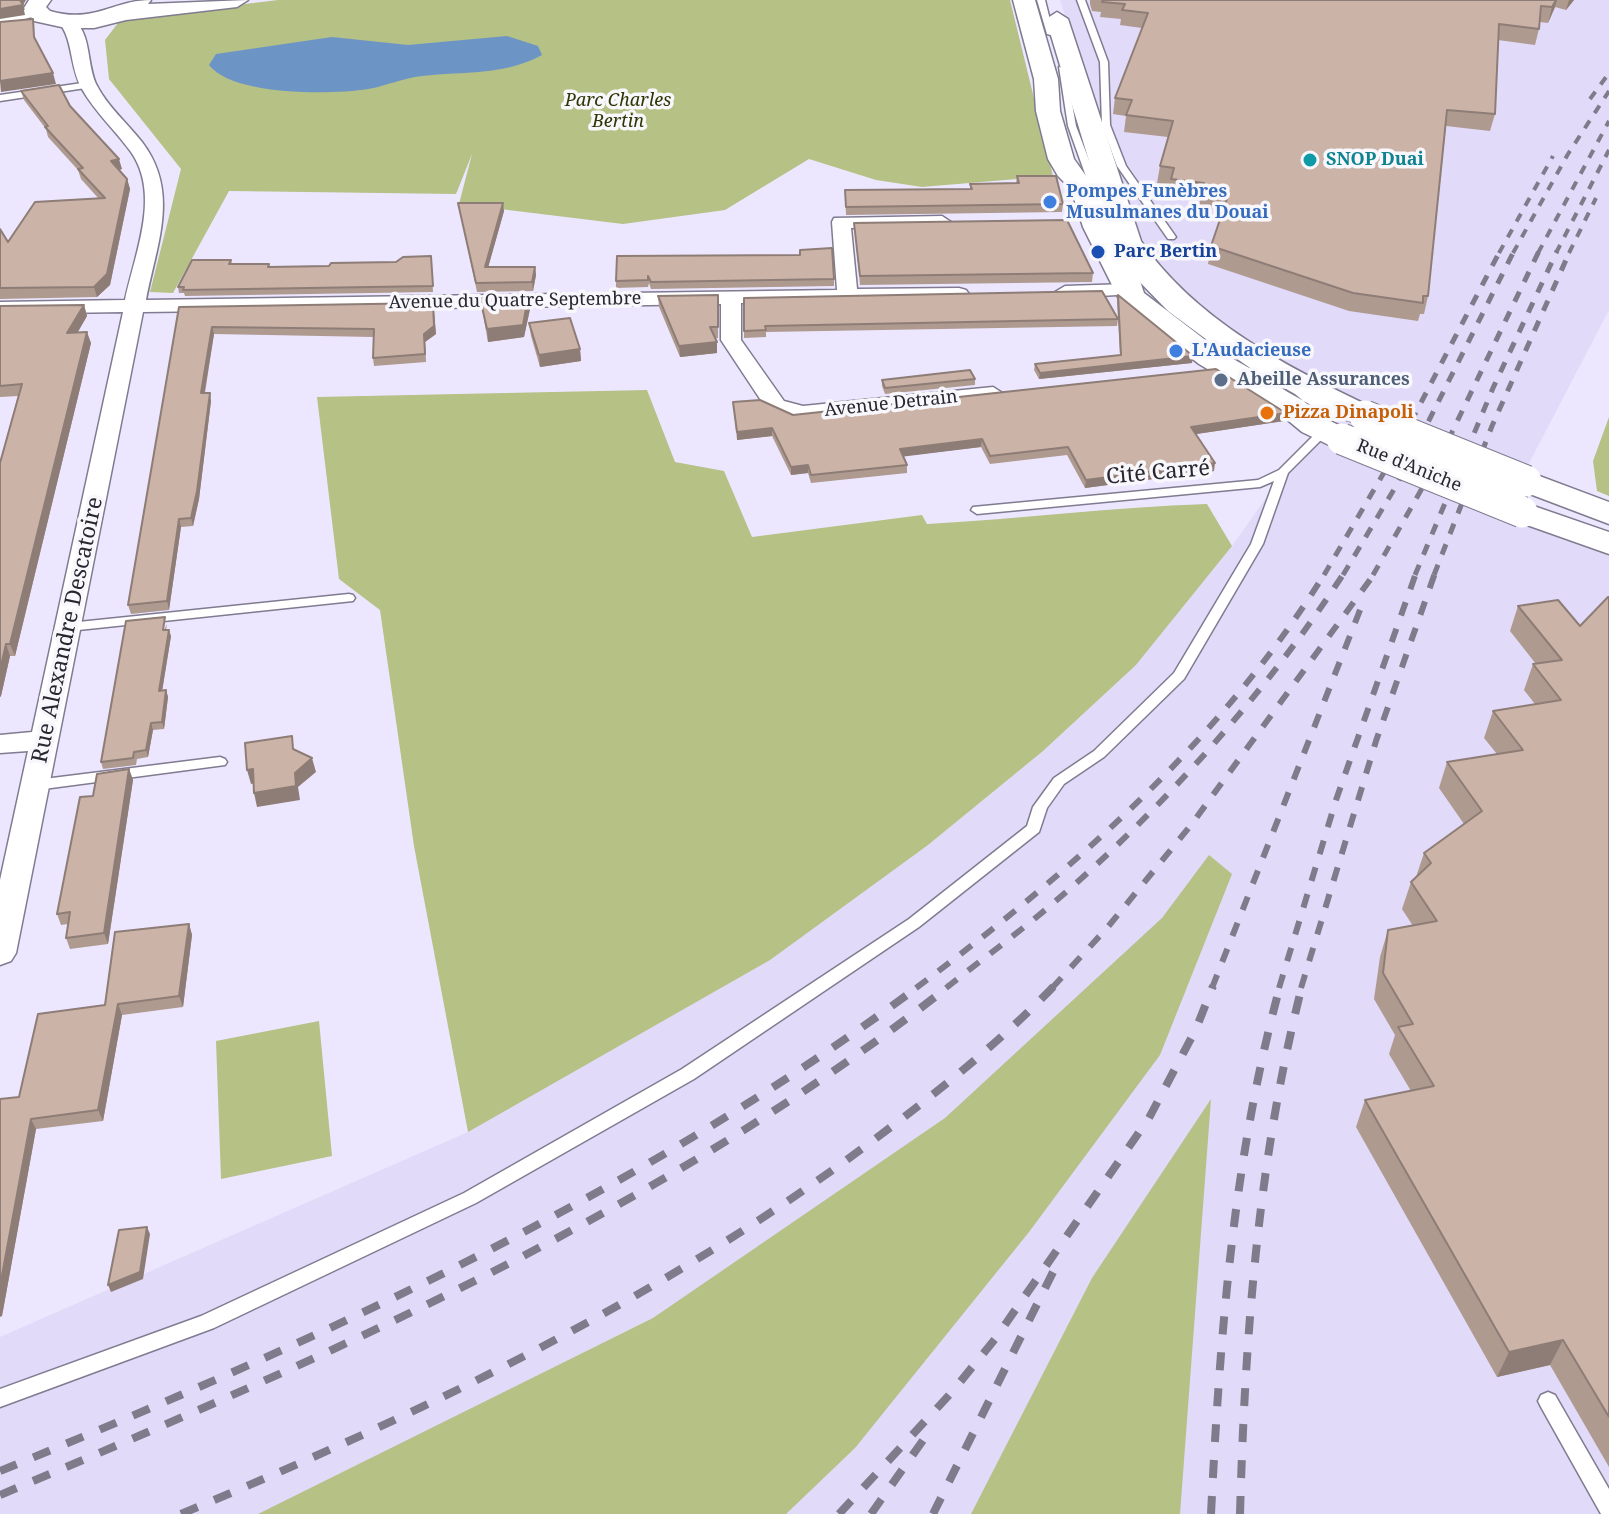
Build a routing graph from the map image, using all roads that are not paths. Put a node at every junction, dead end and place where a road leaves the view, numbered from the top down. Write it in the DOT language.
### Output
graph roads {
  1 [pos="140,0"];
  2 [pos="237,0"];
  3 [pos="1024,0"];
  4 [pos="1033,0"];
  5 [pos="1041,0"];
  6 [pos="1051,0"];
  7 [pos="1081,0"];
  8 [pos="0,3"];
  9 [pos="47,13"];
  10 [pos="116,15"];
  11 [pos="0,23"];
  12 [pos="82,62"];
  13 [pos="89,85"];
  14 [pos="0,98"];
  15 [pos="1083,186"];
  16 [pos="968,221"];
  17 [pos="1171,237"];
  18 [pos="1126,284"];
  19 [pos="1045,292"];
  20 [pos="984,293"];
  21 [pos="848,296"];
  22 [pos="731,298"];
  23 [pos="136,307"];
  24 [pos="0,308"];
  25 [pos="1231,356"];
  26 [pos="1192,372"];
  27 [pos="1019,391"];
  28 [pos="1348,428"];
  29 [pos="1283,472"];
  30 [pos="1527,498"];
  31 [pos="977,510"];
  32 [pos="1609,514"];
  33 [pos="1609,523"];
  34 [pos="1609,536"];
  35 [pos="1609,544"];
  36 [pos="349,598"];
  37 [pos="69,627"];
  38 [pos="45,740"];
  39 [pos="0,744"];
  40 [pos="220,762"];
  41 [pos="36,785"];
  42 [pos="0,953"];
  43 [pos="0,1398"];
  44 [pos="1548,1401"];
  45 [pos="1609,1508"];
  1 -- 10 [label="main road"];
  2 -- 10 [label="main road"];
  3 -- 15 [label="main road, Rue d'Aniche"];
  4 -- 15 [label="lane"];
  5 -- 28 [label="lane"];
  6 -- 25 [label="main road, Rue d'Aniche"];
  7 -- 17 [label="lane"];
  8 -- 9 [label="main road"];
  9 -- 10 [label="main road"];
  9 -- 11 [label="street"];
  9 -- 11 [label="street"];
  9 -- 12 [label="street, Rue Alexandre Descatoire"];
  10 -- 12 [label="street"];
  12 -- 13 [label="street, Rue Alexandre Descatoire"];
  13 -- 14 [label="lane"];
  13 -- 23 [label="street, Rue Alexandre Descatoire"];
  15 -- 18 [label="main road, Rue d'Aniche"];
  16 -- 21 [label="street"];
  18 -- 19 [label="street"];
  18 -- 25 [label="main road, Rue d'Aniche"];
  18 -- 28 [label="lane"];
  20 -- 21 [label="street, Avenue du Quatre Septembre"];
  21 -- 22 [label="street, Avenue du Quatre Septembre"];
  22 -- 23 [label="street, Avenue du Quatre Septembre"];
  22 -- 27 [label="street, Avenue Detrain"];
  23 -- 24 [label="street, Avenue du Quatre Septembre"];
  23 -- 37 [label="street, Rue Alexandre Descatoire"];
  25 -- 26 [label="street"];
  25 -- 28 [label="main road"];
  25 -- 28 [label="main road, Rue d'Aniche"];
  28 -- 29 [label="lane, Cité Carré"];
  28 -- 30 [label="main road, Rue d'Aniche, bridge"];
  29 -- 31 [label="lane, Cité Carré"];
  29 -- 43 [label="lane"];
  30 -- 32 [label="main road"];
  30 -- 33 [label="lane"];
  30 -- 34 [label="lane"];
  30 -- 35 [label="main road"];
  36 -- 37 [label="lane"];
  37 -- 38 [label="street, Rue Alexandre Descatoire"];
  38 -- 39 [label="street"];
  38 -- 41 [label="street, Rue Alexandre Descatoire"];
  40 -- 41 [label="lane"];
  41 -- 42 [label="street, Rue Alexandre Descatoire"];
  44 -- 45 [label="lane"];
}
